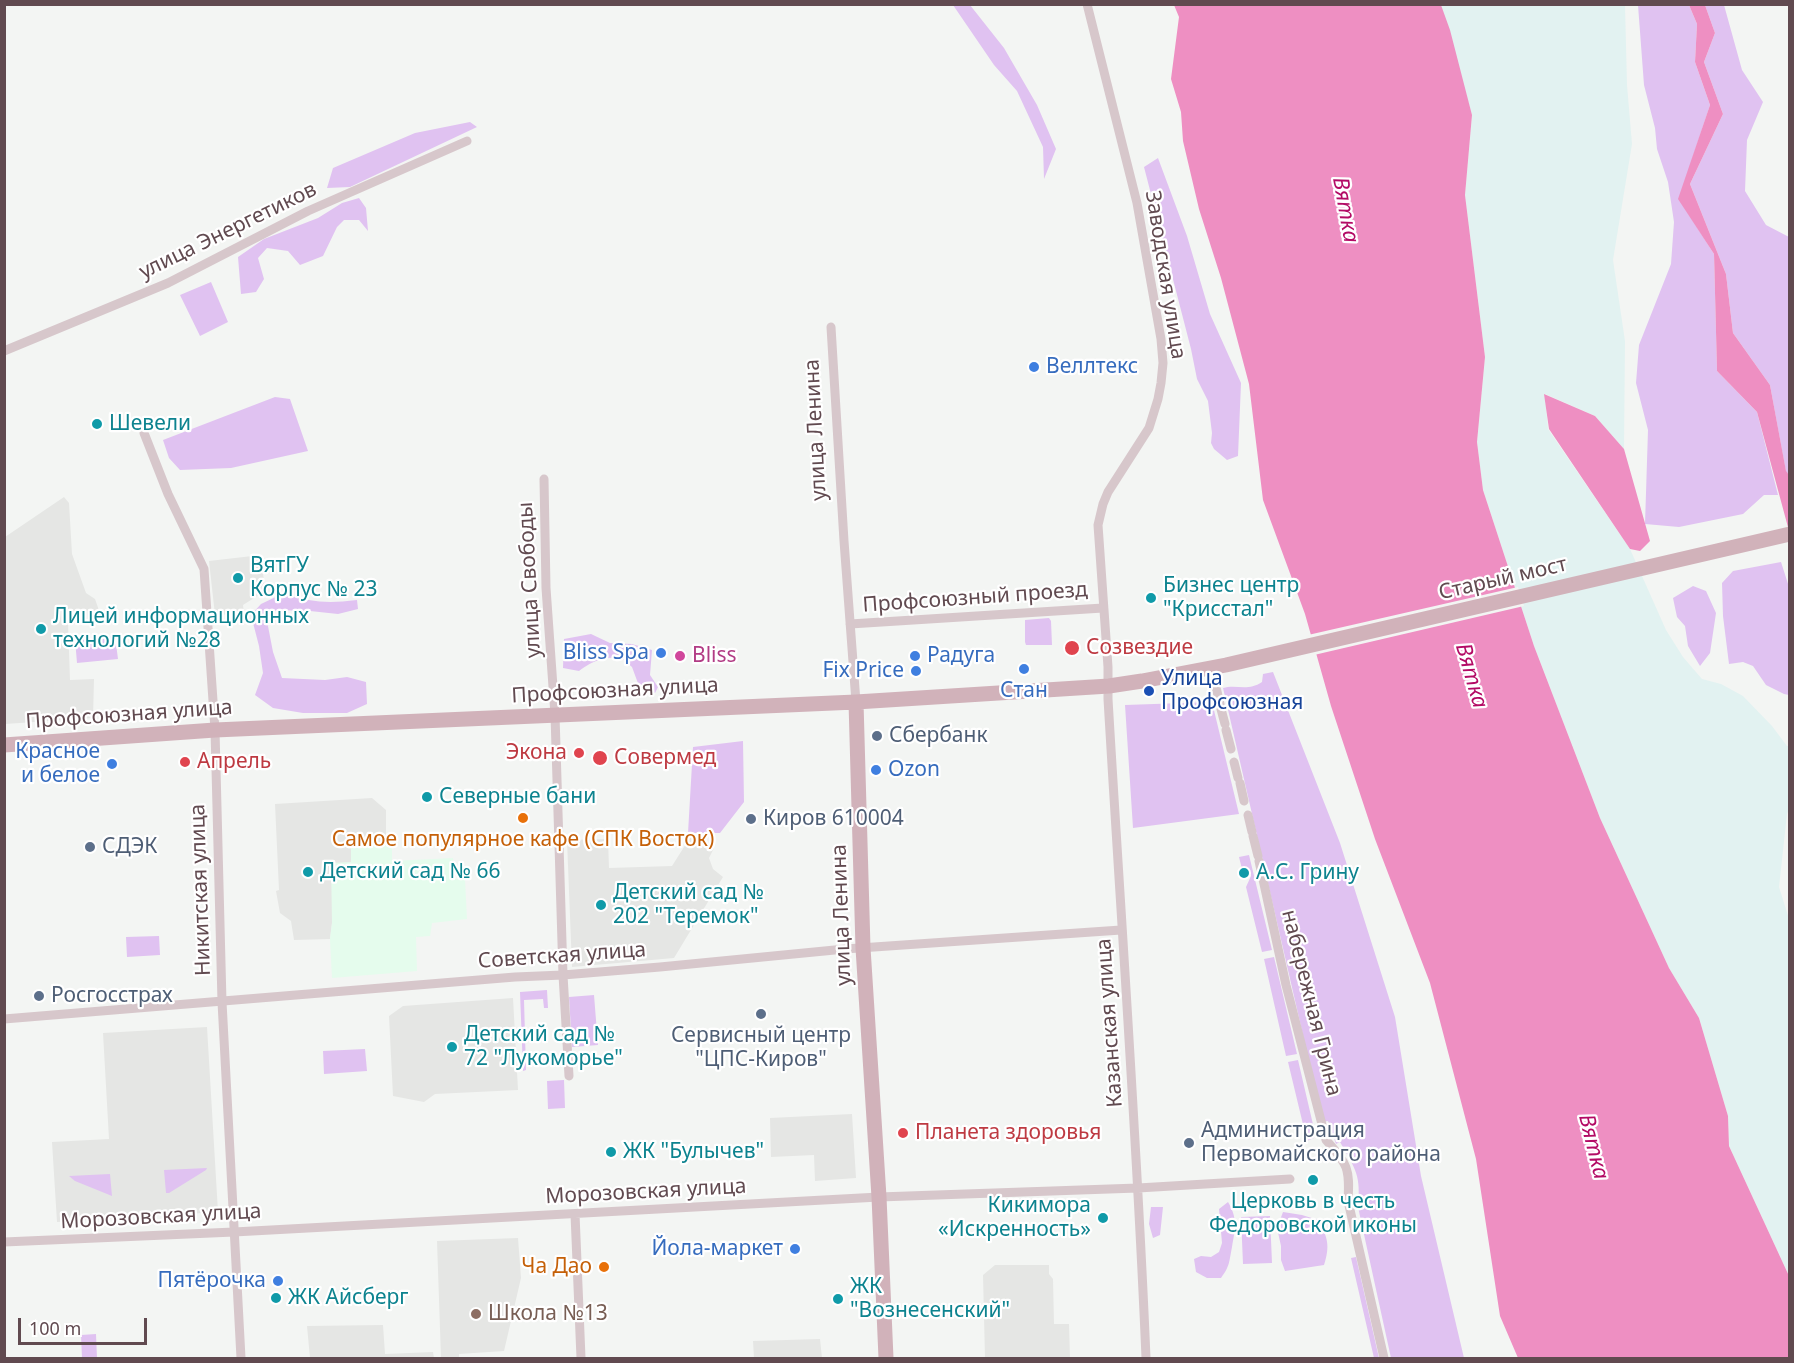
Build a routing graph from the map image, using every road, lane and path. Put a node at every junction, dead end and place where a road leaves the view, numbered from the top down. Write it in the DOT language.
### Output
graph roads {
  1 [pos="1087,4"];
  2 [pos="466,141"];
  3 [pos="831,327"];
  4 [pos="4,351"];
  5 [pos="144,433"];
  6 [pos="544,479"];
  7 [pos="1790,534"];
  8 [pos="1103,608"];
  9 [pos="850,624"];
  10 [pos="1226,665"];
  11 [pos="1215,683"];
  12 [pos="1109,686"];
  13 [pos="856,702"];
  14 [pos="555,715"];
  15 [pos="214,730"];
  16 [pos="4,745"];
  17 [pos="1231,749"];
  18 [pos="1234,762"];
  19 [pos="1244,801"];
  20 [pos="1248,815"];
  21 [pos="1121,930"];
  22 [pos="863,948"];
  23 [pos="563,975"];
  24 [pos="222,1002"];
  25 [pos="4,1019"];
  26 [pos="569,1076"];
  27 [pos="1290,1179"];
  28 [pos="1138,1188"];
  29 [pos="879,1197"];
  30 [pos="575,1214"];
  31 [pos="234,1232"];
  32 [pos="4,1242"];
  33 [pos="241,1359"];
  34 [pos="581,1359"];
  35 [pos="886,1359"];
  36 [pos="1146,1359"];
  37 [pos="1384,1359"];
  1 -- 8 [label="street, Заводская улица"];
  2 -- 4 [label="street, улица Энергетиков"];
  3 -- 9 [label="street, улица Ленина"];
  5 -- 15 [label="street, Никитская улица"];
  6 -- 14 [label="street, улица Свободы"];
  7 -- 10 [label="main road, Старый мост"];
  8 -- 9 [label="street, Профсоюзный проезд"];
  8 -- 12 [label="street, Заводская улица"];
  9 -- 13 [label="street, улица Ленина"];
  10 -- 12 [label="main road, Профсоюзная улица"];
  11 -- 17 [label="street"];
  12 -- 13 [label="main road, Профсоюзная улица"];
  12 -- 21 [label="street, Казанская улица"];
  13 -- 14 [label="main road, Профсоюзная улица"];
  13 -- 22 [label="main road, улица Ленина"];
  14 -- 15 [label="main road, Профсоюзная улица"];
  14 -- 23 [label="street, улица Свободы"];
  15 -- 16 [label="main road, Профсоюзная улица"];
  15 -- 24 [label="street, Никитская улица"];
  18 -- 19 [label="street"];
  20 -- 37 [label="street, набережная Грина"];
  21 -- 22 [label="street, Советская улица"];
  21 -- 28 [label="street, Казанская улица"];
  22 -- 23 [label="street, Советская улица"];
  22 -- 29 [label="main road, улица Ленина"];
  23 -- 24 [label="street, Советская улица"];
  23 -- 26 [label="street, улица Свободы"];
  24 -- 25 [label="street, Советская улица"];
  24 -- 31 [label="street, Никитская улица"];
  27 -- 28 [label="street, Морозовская улица"];
  28 -- 29 [label="street, Морозовская улица"];
  28 -- 36 [label="street, Казанская улица"];
  29 -- 30 [label="street, Морозовская улица"];
  29 -- 35 [label="main road, улица Ленина"];
  30 -- 31 [label="street, Морозовская улица"];
  30 -- 34 [label="street"];
  31 -- 32 [label="street, Морозовская улица"];
  31 -- 33 [label="street, Никитская улица"];
}
